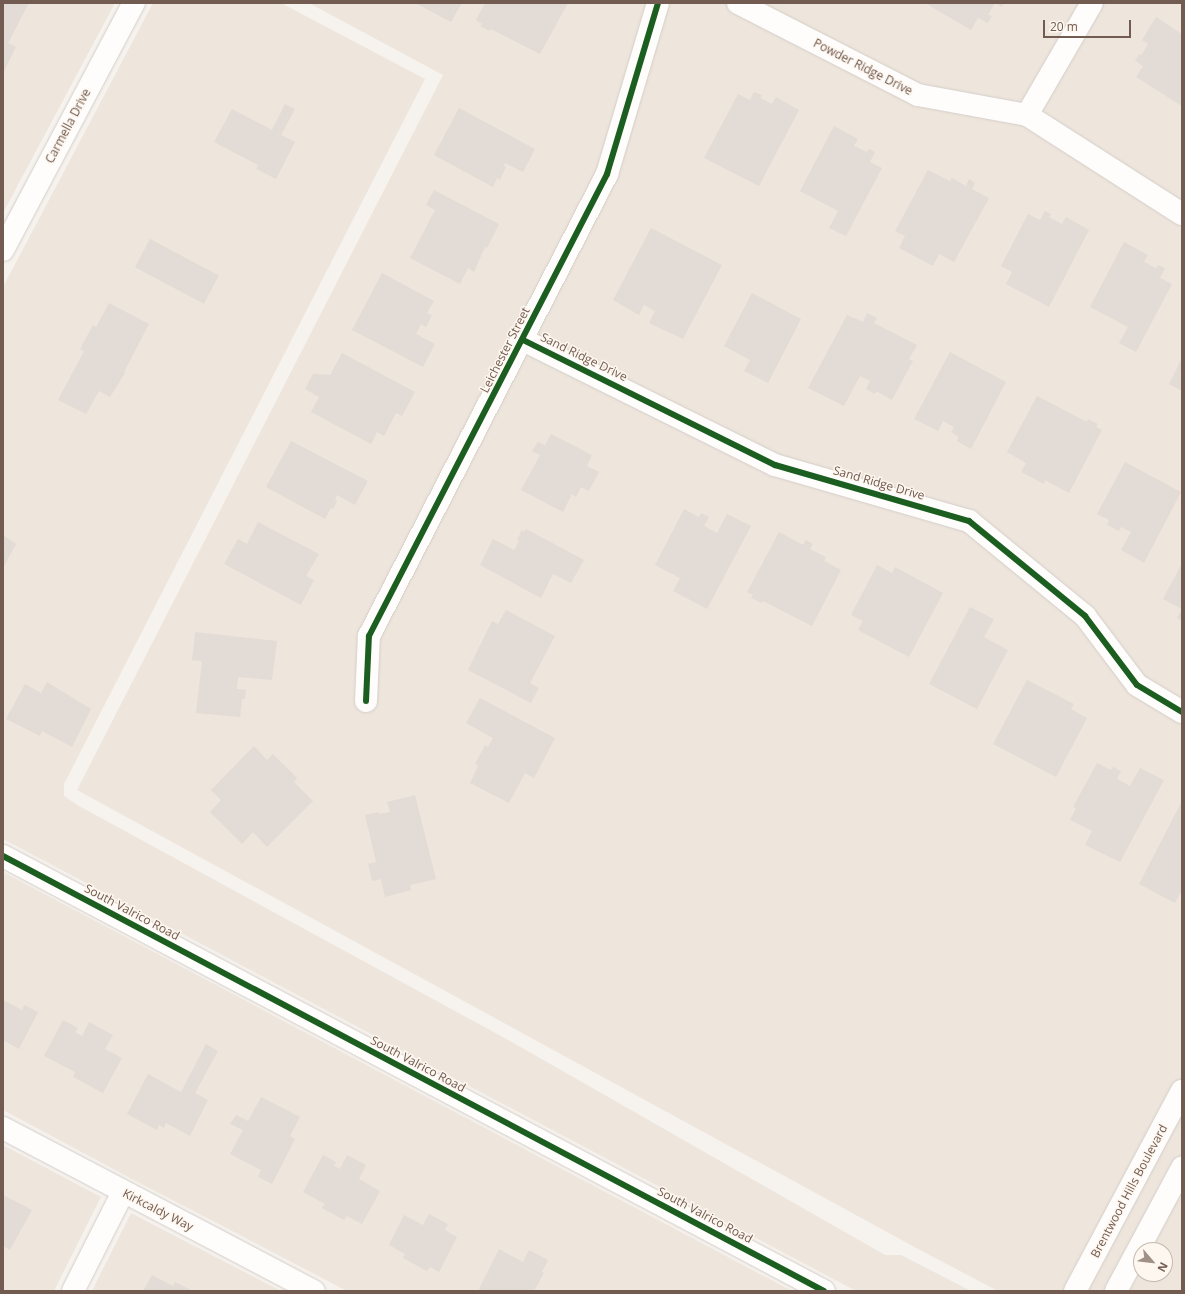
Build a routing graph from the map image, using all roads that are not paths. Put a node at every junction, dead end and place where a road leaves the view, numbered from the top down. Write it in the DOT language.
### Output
graph roads {
  1 [pos="134,3"];
  2 [pos="658,3"];
  3 [pos="738,3"];
  4 [pos="1092,3"];
  5 [pos="1027,115"];
  6 [pos="1182,214"];
  7 [pos="3,250"];
  8 [pos="523,340"];
  9 [pos="366,701"];
  10 [pos="1182,712"];
  11 [pos="3,856"];
  12 [pos="1182,1091"];
  13 [pos="3,1128"];
  14 [pos="1182,1168"];
  15 [pos="123,1192"];
  16 [pos="73,1291"];
  17 [pos="314,1291"];
  18 [pos="824,1291"];
  19 [pos="1075,1291"];
  20 [pos="1116,1291"];
  1 -- 7 [label="street, Carmella Drive"];
  2 -- 8 [label="street, Leichester Street"];
  3 -- 5 [label="street, Powder Ridge Drive"];
  4 -- 5 [label="street"];
  5 -- 6 [label="street, Powder Ridge Drive"];
  8 -- 9 [label="street, Leichester Street"];
  8 -- 10 [label="street, Sand Ridge Drive"];
  11 -- 18 [label="street, South Valrico Road"];
  12 -- 19 [label="street, Brentwood Hills Boulevard"];
  13 -- 15 [label="street, Kirkcaldy Way"];
  14 -- 20 [label="street"];
  15 -- 16 [label="street"];
  15 -- 17 [label="street, Kirkcaldy Way"];
}
